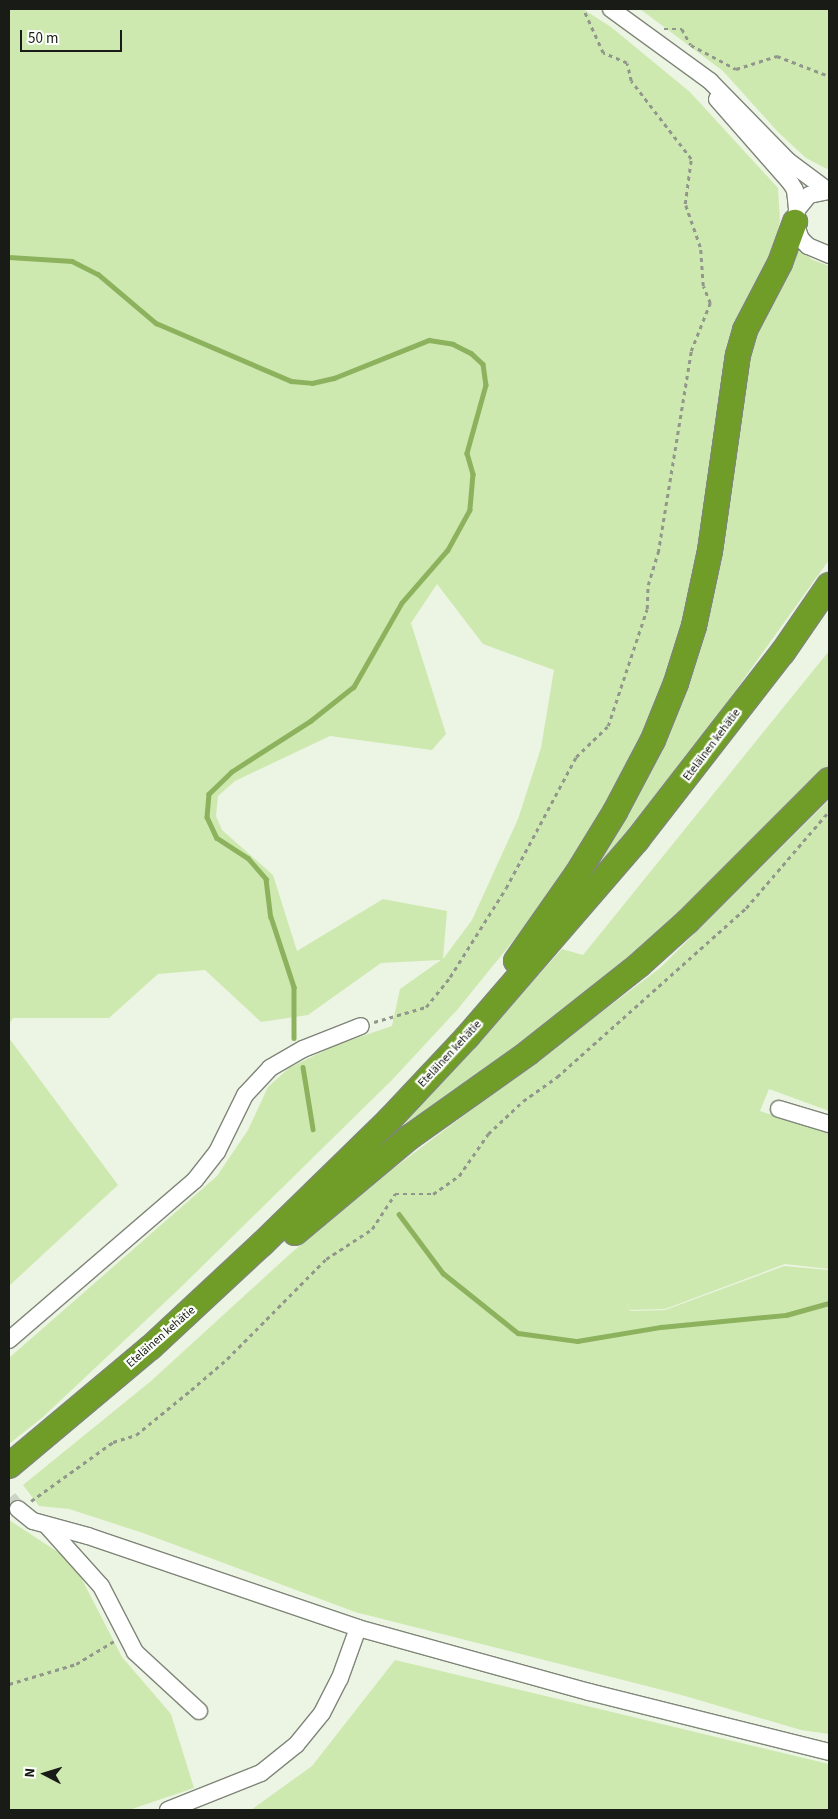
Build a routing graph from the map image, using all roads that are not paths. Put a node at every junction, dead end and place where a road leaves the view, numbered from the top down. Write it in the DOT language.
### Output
graph roads {
  1 [pos="611,9"];
  2 [pos="684,62"];
  3 [pos="828,191"];
  4 [pos="796,216"];
  5 [pos="829,255"];
  6 [pos="829,585"];
  7 [pos="829,780"];
  8 [pos="361,1026"];
  9 [pos="779,1109"];
  10 [pos="390,1118"];
  11 [pos="829,1124"];
  12 [pos="9,1340"];
  13 [pos="150,1347"];
  14 [pos="9,1466"];
  15 [pos="18,1509"];
  16 [pos="48,1527"];
  17 [pos="358,1628"];
  18 [pos="199,1711"];
  19 [pos="829,1752"];
  20 [pos="168,1810"];
  1 -- 2 [label="street"];
  2 -- 3 [label="street"];
  2 -- 4 [label="street"];
  3 -- 4 [label="street"];
  4 -- 5 [label="street"];
  4 -- 10 [label="highway"];
  6 -- 10 [label="highway, Eteläinen kehätie"];
  7 -- 13 [label="highway"];
  8 -- 12 [label="street"];
  9 -- 11 [label="street"];
  10 -- 13 [label="highway, Eteläinen kehätie"];
  13 -- 14 [label="highway, Eteläinen kehätie"];
  15 -- 16 [label="street"];
  16 -- 17 [label="street"];
  16 -- 18 [label="street"];
  17 -- 19 [label="street"];
  17 -- 20 [label="street"];
}
